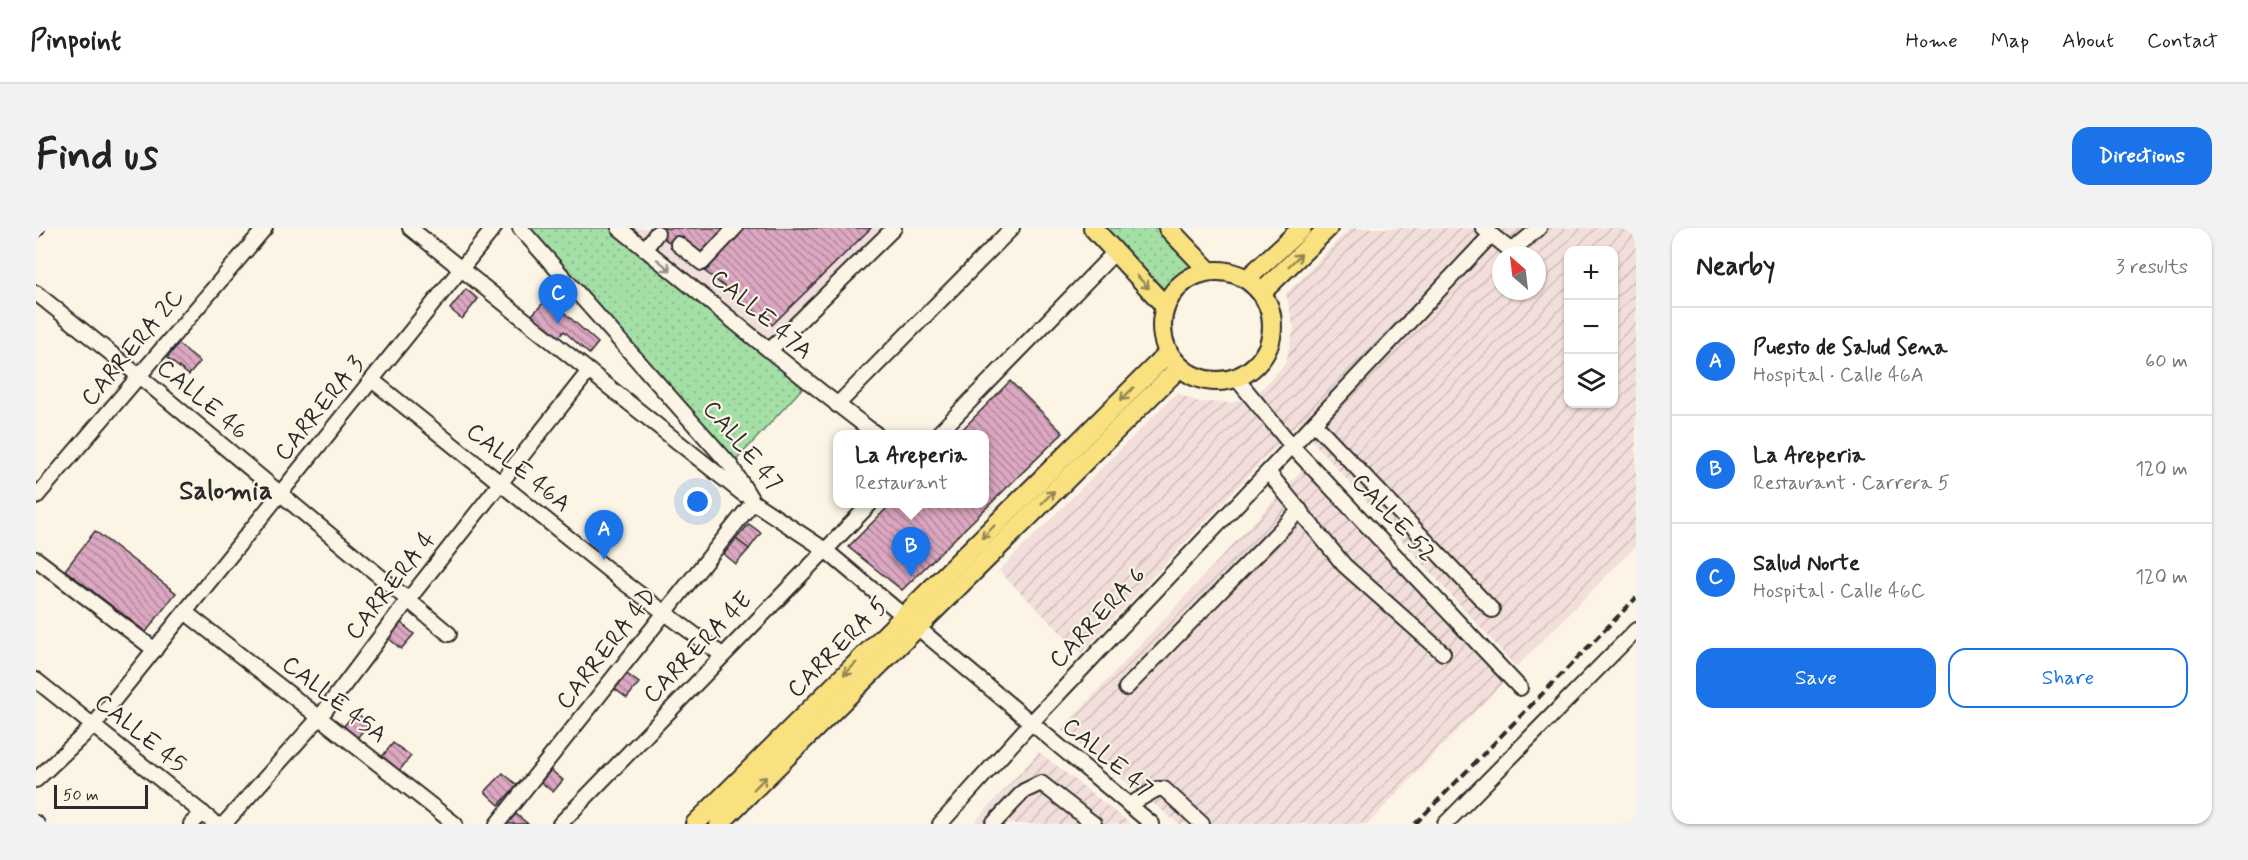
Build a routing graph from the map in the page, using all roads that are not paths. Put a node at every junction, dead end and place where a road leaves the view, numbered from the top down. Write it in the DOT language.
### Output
graph roads {
  1 [pos="265,228"];
  2 [pos="410,228"];
  3 [pos="494,228"];
  4 [pos="520,228"];
  5 [pos="619,228"];
  6 [pos="735,228"];
  7 [pos="894,228"];
  8 [pos="1012,228"];
  9 [pos="1093,228"];
  10 [pos="1168,228"];
  11 [pos="1302,228"];
  12 [pos="1328,228"];
  13 [pos="1539,228"];
  14 [pos="1487,232"];
  15 [pos="657,233"];
  16 [pos="678,244"];
  17 [pos="645,249"];
  18 [pos="1115,252"];
  19 [pos="461,270"];
  20 [pos="1209,271"];
  21 [pos="1247,279"];
  22 [pos="1262,292"];
  23 [pos="36,293"];
  24 [pos="1165,306"];
  25 [pos="770,350"];
  26 [pos="1174,360"];
  27 [pos="589,371"];
  28 [pos="139,376"];
  29 [pos="1236,378"];
  30 [pos="372,380"];
  31 [pos="837,405"];
  32 [pos="1314,423"];
  33 [pos="870,430"];
  34 [pos="943,430"];
  35 [pos="1292,446"];
  36 [pos="1268,472"];
  37 [pos="501,484"];
  38 [pos="280,495"];
  39 [pos="36,497"];
  40 [pos="753,502"];
  41 [pos="866,508"];
  42 [pos="1300,510"];
  43 [pos="824,549"];
  44 [pos="36,559"];
  45 [pos="408,600"];
  46 [pos="1491,610"];
  47 [pos="185,612"];
  48 [pos="663,612"];
  49 [pos="910,622"];
  50 [pos="1636,630"];
  51 [pos="449,634"];
  52 [pos="155,650"];
  53 [pos="1443,654"];
  54 [pos="722,655"];
  55 [pos="36,680"];
  56 [pos="1126,688"];
  57 [pos="1520,688"];
  58 [pos="320,717"];
  59 [pos="1030,723"];
  60 [pos="93,726"];
  61 [pos="36,780"];
  62 [pos="1129,805"];
  63 [pos="203,813"];
  64 [pos="191,824"];
  65 [pos="216,824"];
  66 [pos="224,824"];
  67 [pos="455,824"];
  68 [pos="496,824"];
  69 [pos="560,824"];
  70 [pos="695,824"];
  71 [pos="719,824"];
  72 [pos="940,824"];
  73 [pos="993,824"];
  74 [pos="1094,824"];
  75 [pos="1152,824"];
  76 [pos="1202,824"];
  77 [pos="1445,824"];
  1 -- 28 [label="street, CARRERA 2C"];
  2 -- 19 [label="street"];
  3 -- 19 [label="street, CARRERA 3"];
  4 -- 40 [label="street, CALLE 47"];
  5 -- 17 [label="street, CALLE 47A"];
  6 -- 16 [label="street"];
  7 -- 25 [label="street"];
  8 -- 31 [label="street"];
  9 -- 18 [label="main road"];
  10 -- 20 [label="main road"];
  11 -- 21 [label="main road"];
  22 -- 12 [label="main road, one-way"];
  13 -- 14 [label="street"];
  14 -- 32 [label="street, CARRERA 6"];
  15 -- 17 [label="street"];
  17 -- 25 [label="street, CALLE 47A, one-way"];
  18 -- 24 [label="main road, one-way"];
  18 -- 34 [label="street"];
  19 -- 27 [label="street"];
  19 -- 30 [label="street, CARRERA 3"];
  20 -- 21 [label="main road"];
  20 -- 24 [label="main road"];
  21 -- 22 [label="main road"];
  22 -- 29 [label="main road"];
  23 -- 28 [label="street, CALLE 46"];
  24 -- 26 [label="main road"];
  25 -- 31 [label="street, CALLE 47A"];
  26 -- 29 [label="main road"];
  26 -- 49 [label="main road, CARRERA 5"];
  27 -- 37 [label="street, CARRERA 4"];
  27 -- 40 [label="street"];
  28 -- 38 [label="street, CALLE 46"];
  28 -- 39 [label="street, CARRERA 2C"];
  29 -- 35 [label="street, CALLE 52"];
  30 -- 37 [label="street, CALLE 46A"];
  30 -- 38 [label="street, CARRERA 3"];
  31 -- 33 [label="street, CALLE 47A"];
  32 -- 35 [label="street, CARRERA 6"];
  32 -- 46 [label="street"];
  35 -- 36 [label="street, CARRERA 6"];
  35 -- 57 [label="street, CALLE 52"];
  36 -- 42 [label="street"];
  36 -- 59 [label="street, CARRERA 6"];
  37 -- 45 [label="street, CARRERA 4"];
  37 -- 48 [label="street, CALLE 46A"];
  38 -- 45 [label="street, CALLE 46"];
  38 -- 47 [label="street, CARRERA 3"];
  40 -- 43 [label="street, CALLE 47"];
  40 -- 48 [label="street, CARRERA 4D"];
  41 -- 43 [label="street, CARRERA 4E"];
  42 -- 53 [label="street"];
  42 -- 56 [label="street"];
  43 -- 49 [label="street, CALLE 47"];
  43 -- 54 [label="street, CARRERA 4E"];
  44 -- 52 [label="street"];
  45 -- 51 [label="street, CALLE 46"];
  45 -- 58 [label="street, CARRERA 4"];
  47 -- 52 [label="street, CARRERA 3"];
  47 -- 58 [label="street, CALLE 45A"];
  48 -- 54 [label="street, CALLE 46A"];
  48 -- 68 [label="street, CARRERA 4D"];
  49 -- 59 [label="street, CALLE 47"];
  49 -- 70 [label="main road, CARRERA 5, one-way"];
  71 -- 49 [label="main road, CARRERA 5, one-way"];
  50 -- 77 [label="street"];
  52 -- 60 [label="street, CARRERA 3"];
  54 -- 69 [label="street, CARRERA 4E"];
  55 -- 60 [label="street, CALLE 45"];
  58 -- 66 [label="street, CARRERA 4"];
  58 -- 67 [label="street, CALLE 45A"];
  59 -- 62 [label="street, CALLE 47"];
  59 -- 72 [label="street, CARRERA 6"];
  60 -- 61 [label="street, CARRERA 3"];
  60 -- 63 [label="street, CALLE 45"];
  62 -- 75 [label="street, CALLE 47"];
  62 -- 76 [label="street"];
  63 -- 64 [label="street"];
  63 -- 65 [label="street, CALLE 45"];
  73 -- 74 [label="street"];
}
